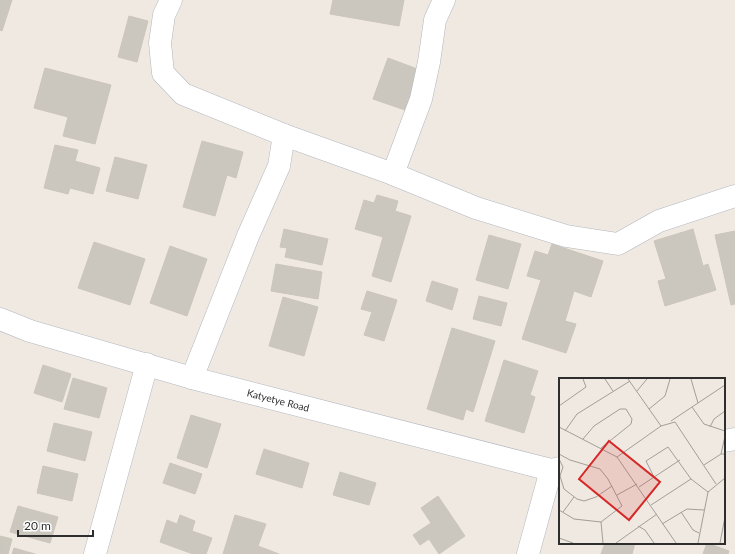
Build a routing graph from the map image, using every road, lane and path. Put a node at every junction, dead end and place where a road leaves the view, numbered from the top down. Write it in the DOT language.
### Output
graph roads {
  1 [pos="171,0"];
  2 [pos="444,0"];
  3 [pos="284,135"];
  4 [pos="393,174"];
  5 [pos="735,196"];
  6 [pos="0,319"];
  7 [pos="147,364"];
  8 [pos="192,378"];
  9 [pos="735,439"];
  10 [pos="725,441"];
  11 [pos="555,469"];
  12 [pos="95,554"];
  13 [pos="528,554"];
  1 -- 3 [label="street"];
  2 -- 4 [label="street"];
  3 -- 4 [label="street"];
  3 -- 8 [label="street"];
  4 -- 5 [label="street"];
  6 -- 7 [label="street, Katyetye Road"];
  7 -- 8 [label="street, Katyetye Road"];
  7 -- 12 [label="street"];
  8 -- 11 [label="street, Katyetye Road"];
  9 -- 10 [label="street"];
  11 -- 13 [label="street"];
}
